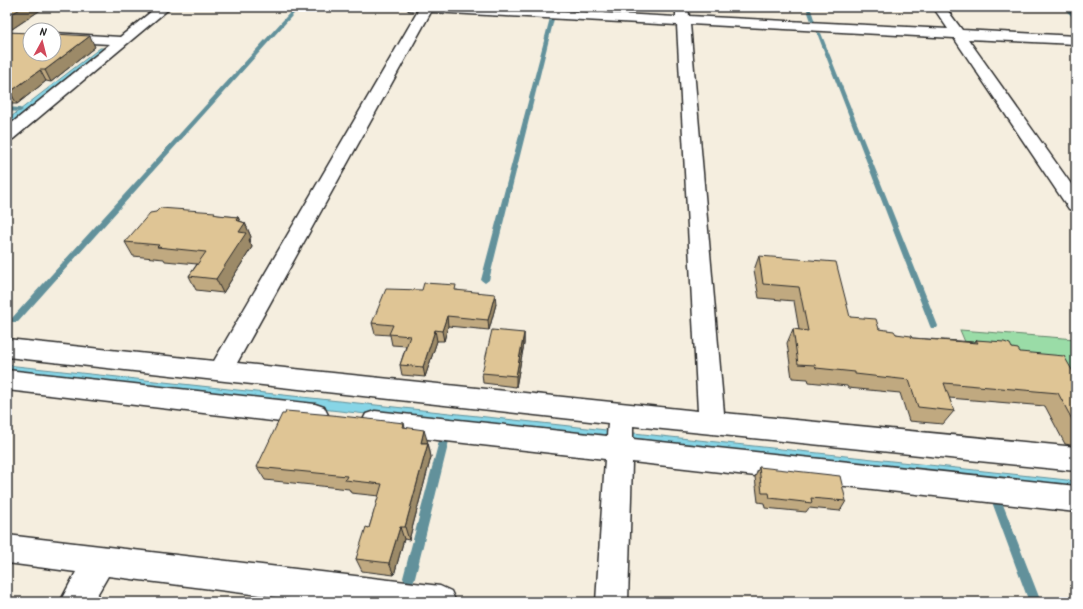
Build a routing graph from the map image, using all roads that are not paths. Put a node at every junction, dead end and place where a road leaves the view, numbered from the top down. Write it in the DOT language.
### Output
graph roads {
  1 [pos="165,7"];
  2 [pos="422,7"];
  3 [pos="939,7"];
  4 [pos="683,16"];
  5 [pos="959,34"];
  6 [pos="62,37"];
  7 [pos="1076,40"];
  8 [pos="123,41"];
  9 [pos="7,135"];
  10 [pos="1076,205"];
  11 [pos="7,348"];
  12 [pos="220,372"];
  13 [pos="7,380"];
  14 [pos="712,423"];
  15 [pos="621,430"];
  16 [pos="1076,460"];
  17 [pos="1076,499"];
  18 [pos="7,549"];
  19 [pos="101,560"];
  20 [pos="76,602"];
  21 [pos="440,602"];
  22 [pos="612,602"];
  1 -- 8 [label="street"];
  2 -- 4 [label="street"];
  2 -- 12 [label="street"];
  3 -- 5 [label="street"];
  4 -- 5 [label="street"];
  4 -- 14 [label="street"];
  5 -- 7 [label="street"];
  5 -- 10 [label="street"];
  6 -- 8 [label="street"];
  8 -- 9 [label="street"];
  11 -- 12 [label="street"];
  12 -- 15 [label="street"];
  13 -- 15 [label="street"];
  14 -- 15 [label="street"];
  14 -- 16 [label="street"];
  15 -- 17 [label="street"];
  15 -- 22 [label="street"];
  18 -- 19 [label="street"];
  19 -- 20 [label="street"];
  19 -- 21 [label="street"];
}
